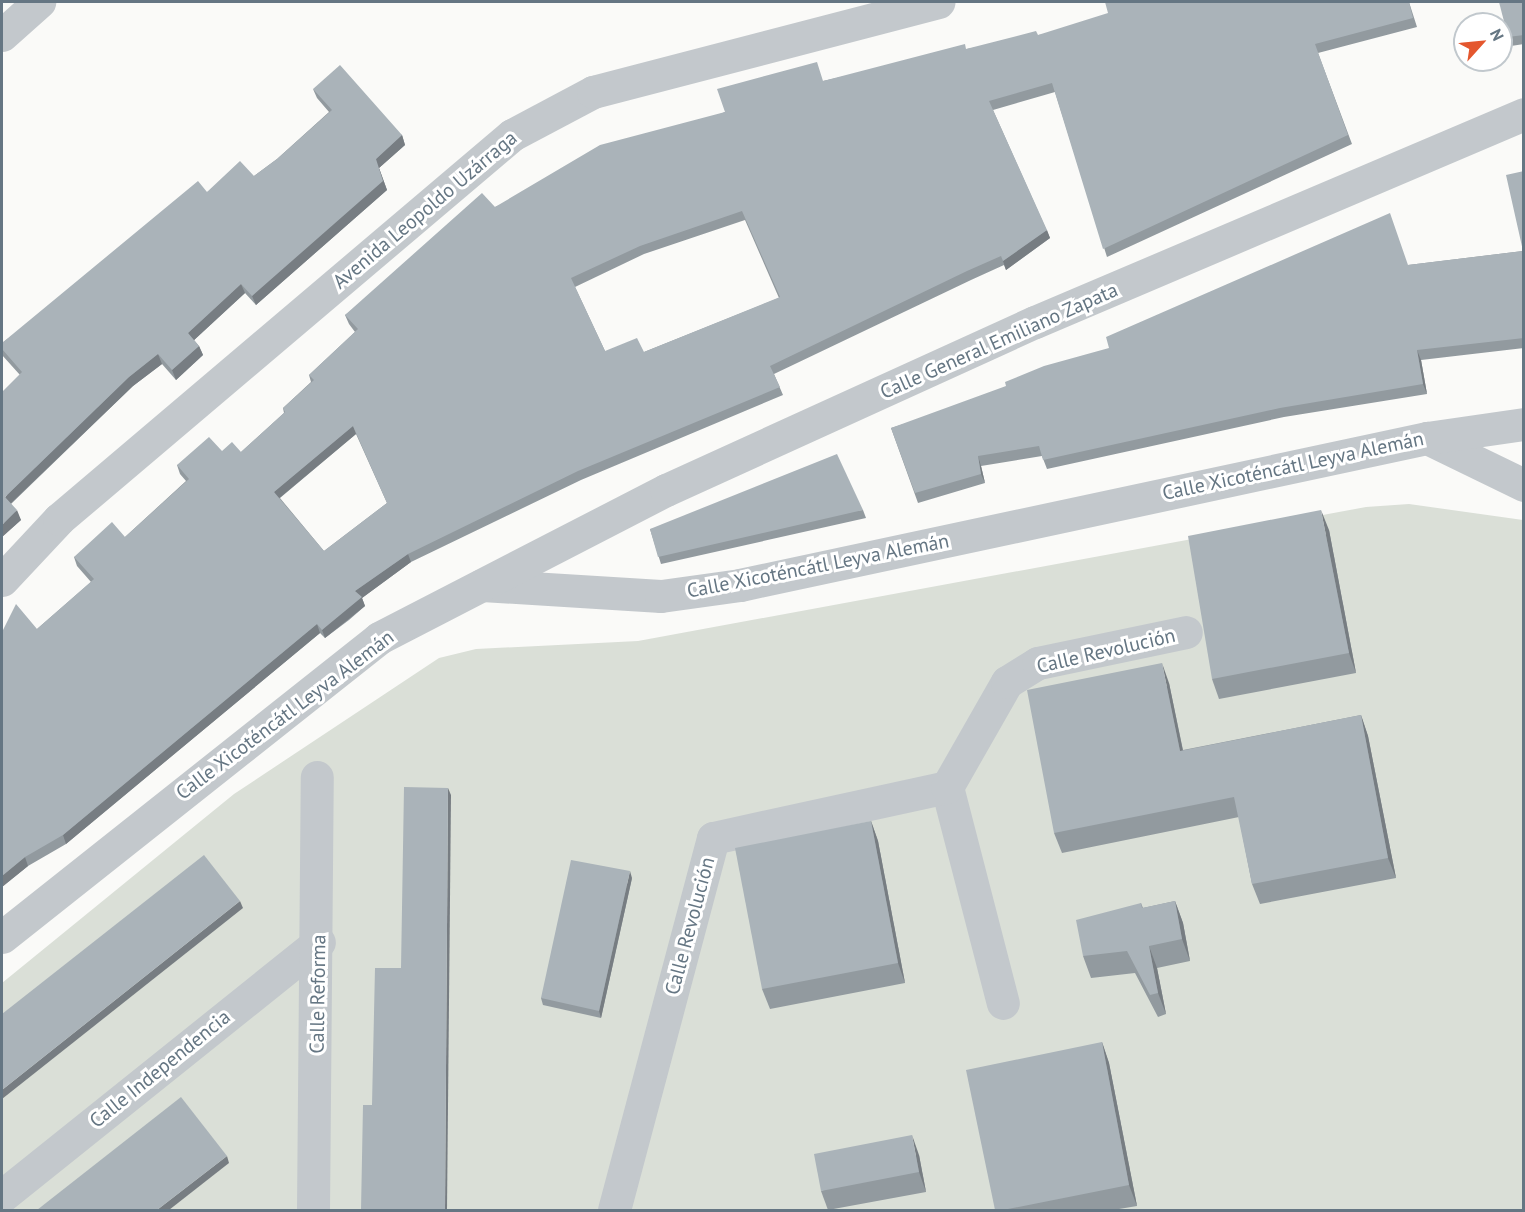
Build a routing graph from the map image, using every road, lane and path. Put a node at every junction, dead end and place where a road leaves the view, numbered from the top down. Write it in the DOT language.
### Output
graph roads {
  1 [pos="39,2"];
  2 [pos="938,2"];
  3 [pos="2,35"];
  4 [pos="1524,114"];
  5 [pos="1524,424"];
  6 [pos="1427,438"];
  7 [pos="1524,485"];
  8 [pos="2,580"];
  9 [pos="482,585"];
  10 [pos="1186,632"];
  11 [pos="318,777"];
  12 [pos="947,787"];
  13 [pos="2,937"];
  14 [pos="319,942"];
  15 [pos="1003,1003"];
  16 [pos="2,1196"];
  17 [pos="313,1210"];
  18 [pos="614,1210"];
  1 -- 3 [label="street"];
  2 -- 8 [label="street, Avenida Leopoldo Uzárraga"];
  4 -- 9 [label="street, Calle General Emiliano Zapata"];
  5 -- 6 [label="street, Calle Xicoténcátl Leyva Alemán"];
  6 -- 7 [label="street"];
  6 -- 9 [label="street, Calle Xicoténcátl Leyva Alemán"];
  9 -- 13 [label="street, Calle Xicoténcátl Leyva Alemán"];
  10 -- 12 [label="street, Calle Revolución"];
  11 -- 14 [label="street, Calle Reforma"];
  12 -- 15 [label="street"];
  12 -- 18 [label="street, Calle Revolución"];
  14 -- 16 [label="street, Calle Independencia"];
  14 -- 17 [label="street, Calle Reforma"];
}
